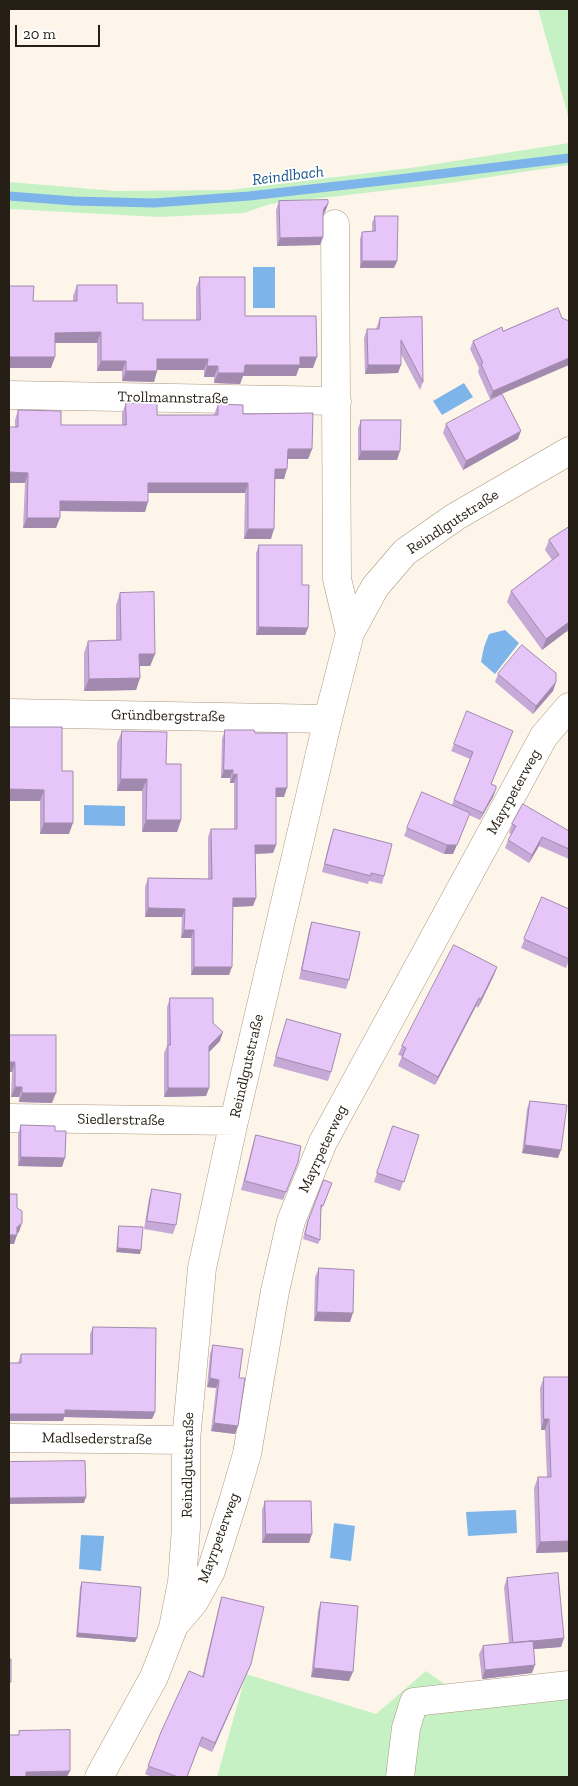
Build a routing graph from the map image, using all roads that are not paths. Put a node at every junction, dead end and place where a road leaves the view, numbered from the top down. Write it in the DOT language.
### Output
graph roads {
  1 [pos="335,224"];
  2 [pos="9,394"];
  3 [pos="337,401"];
  4 [pos="569,452"];
  5 [pos="350,633"];
  6 [pos="569,707"];
  7 [pos="9,713"];
  8 [pos="328,719"];
  9 [pos="9,1118"];
  10 [pos="234,1121"];
  11 [pos="9,1438"];
  12 [pos="186,1440"];
  13 [pos="173,1628"];
  14 [pos="569,1685"];
  15 [pos="99,1777"];
  16 [pos="400,1777"];
  1 -- 3 [label="street"];
  2 -- 3 [label="street, Trollmannstraße"];
  3 -- 5 [label="street"];
  4 -- 5 [label="street, Reindlgutstraße"];
  5 -- 8 [label="street, Reindlgutstraße"];
  6 -- 13 [label="street, Mayrpeterweg"];
  7 -- 8 [label="street, Gründbergstraße"];
  8 -- 10 [label="street, Reindlgutstraße"];
  9 -- 10 [label="street, Siedlerstraße"];
  10 -- 12 [label="street, Reindlgutstraße"];
  11 -- 12 [label="street, Madlsederstraße"];
  12 -- 13 [label="street, Reindlgutstraße"];
  13 -- 15 [label="street, Reindlgutstraße"];
  14 -- 16 [label="street"];
}
